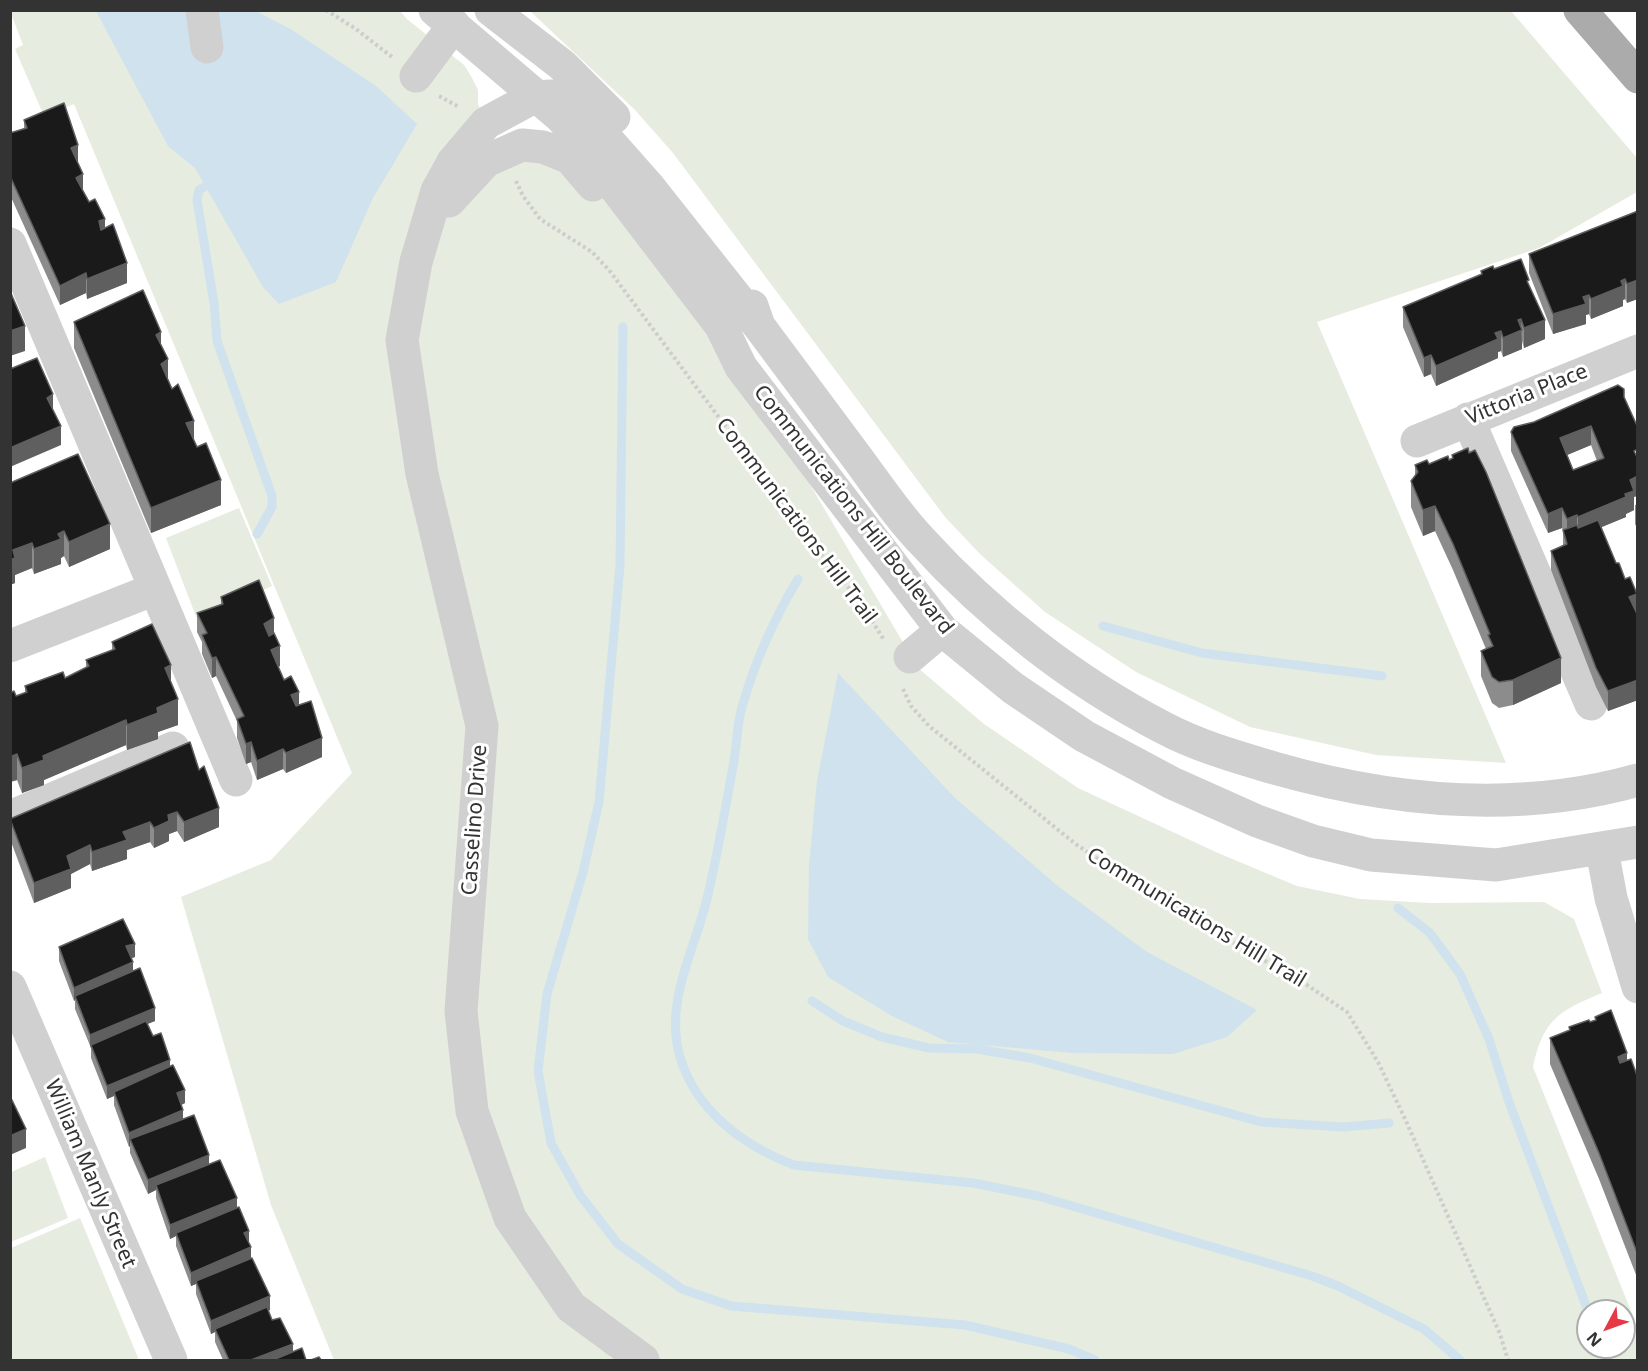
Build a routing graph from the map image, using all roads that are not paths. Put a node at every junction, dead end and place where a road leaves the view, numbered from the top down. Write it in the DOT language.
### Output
graph roads {
  1 [pos="202,10"];
  2 [pos="491,10"];
  3 [pos="1580,10"];
  4 [pos="444,18"];
  5 [pos="207,48"];
  6 [pos="416,76"];
  7 [pos="1638,77"];
  8 [pos="534,97"];
  9 [pos="427,229"];
  10 [pos="10,244"];
  11 [pos="759,326"];
  12 [pos="1638,351"];
  13 [pos="741,366"];
  14 [pos="1468,419"];
  15 [pos="1418,441"];
  16 [pos="155,589"];
  17 [pos="942,630"];
  18 [pos="10,646"];
  19 [pos="899,661"];
  20 [pos="1591,704"];
  21 [pos="173,748"];
  22 [pos="236,780"];
  23 [pos="1638,780"];
  24 [pos="10,817"];
  25 [pos="1638,842"];
  26 [pos="1602,850"];
  27 [pos="10,987"];
  28 [pos="1638,987"];
  29 [pos="23,1051"];
  30 [pos="171,1360"];
  31 [pos="642,1360"];
  1 -- 5 [label="street"];
  2 -- 11 [label="street, Communications Hill Boulevard"];
  3 -- 7 [label="main road"];
  4 -- 6 [label="street"];
  4 -- 8 [label="street, Communications Hill Boulevard"];
  8 -- 9 [label="street, Casselino Drive"];
  8 -- 11 [label="street"];
  8 -- 13 [label="street, Communications Hill Boulevard"];
  9 -- 13 [label="street"];
  9 -- 31 [label="street, Casselino Drive"];
  10 -- 16 [label="street"];
  11 -- 23 [label="street, Communications Hill Boulevard"];
  12 -- 14 [label="street, Vittoria Place"];
  13 -- 17 [label="street, Communications Hill Boulevard"];
  14 -- 15 [label="street, Vittoria Place"];
  14 -- 20 [label="street"];
  16 -- 18 [label="street"];
  16 -- 22 [label="street"];
  17 -- 19 [label="street"];
  17 -- 26 [label="street, Communications Hill Boulevard"];
  21 -- 24 [label="street"];
  25 -- 26 [label="street, Communications Hill Boulevard"];
  26 -- 28 [label="street"];
  27 -- 29 [label="street, William Manly Street"];
  29 -- 30 [label="street, William Manly Street"];
}
